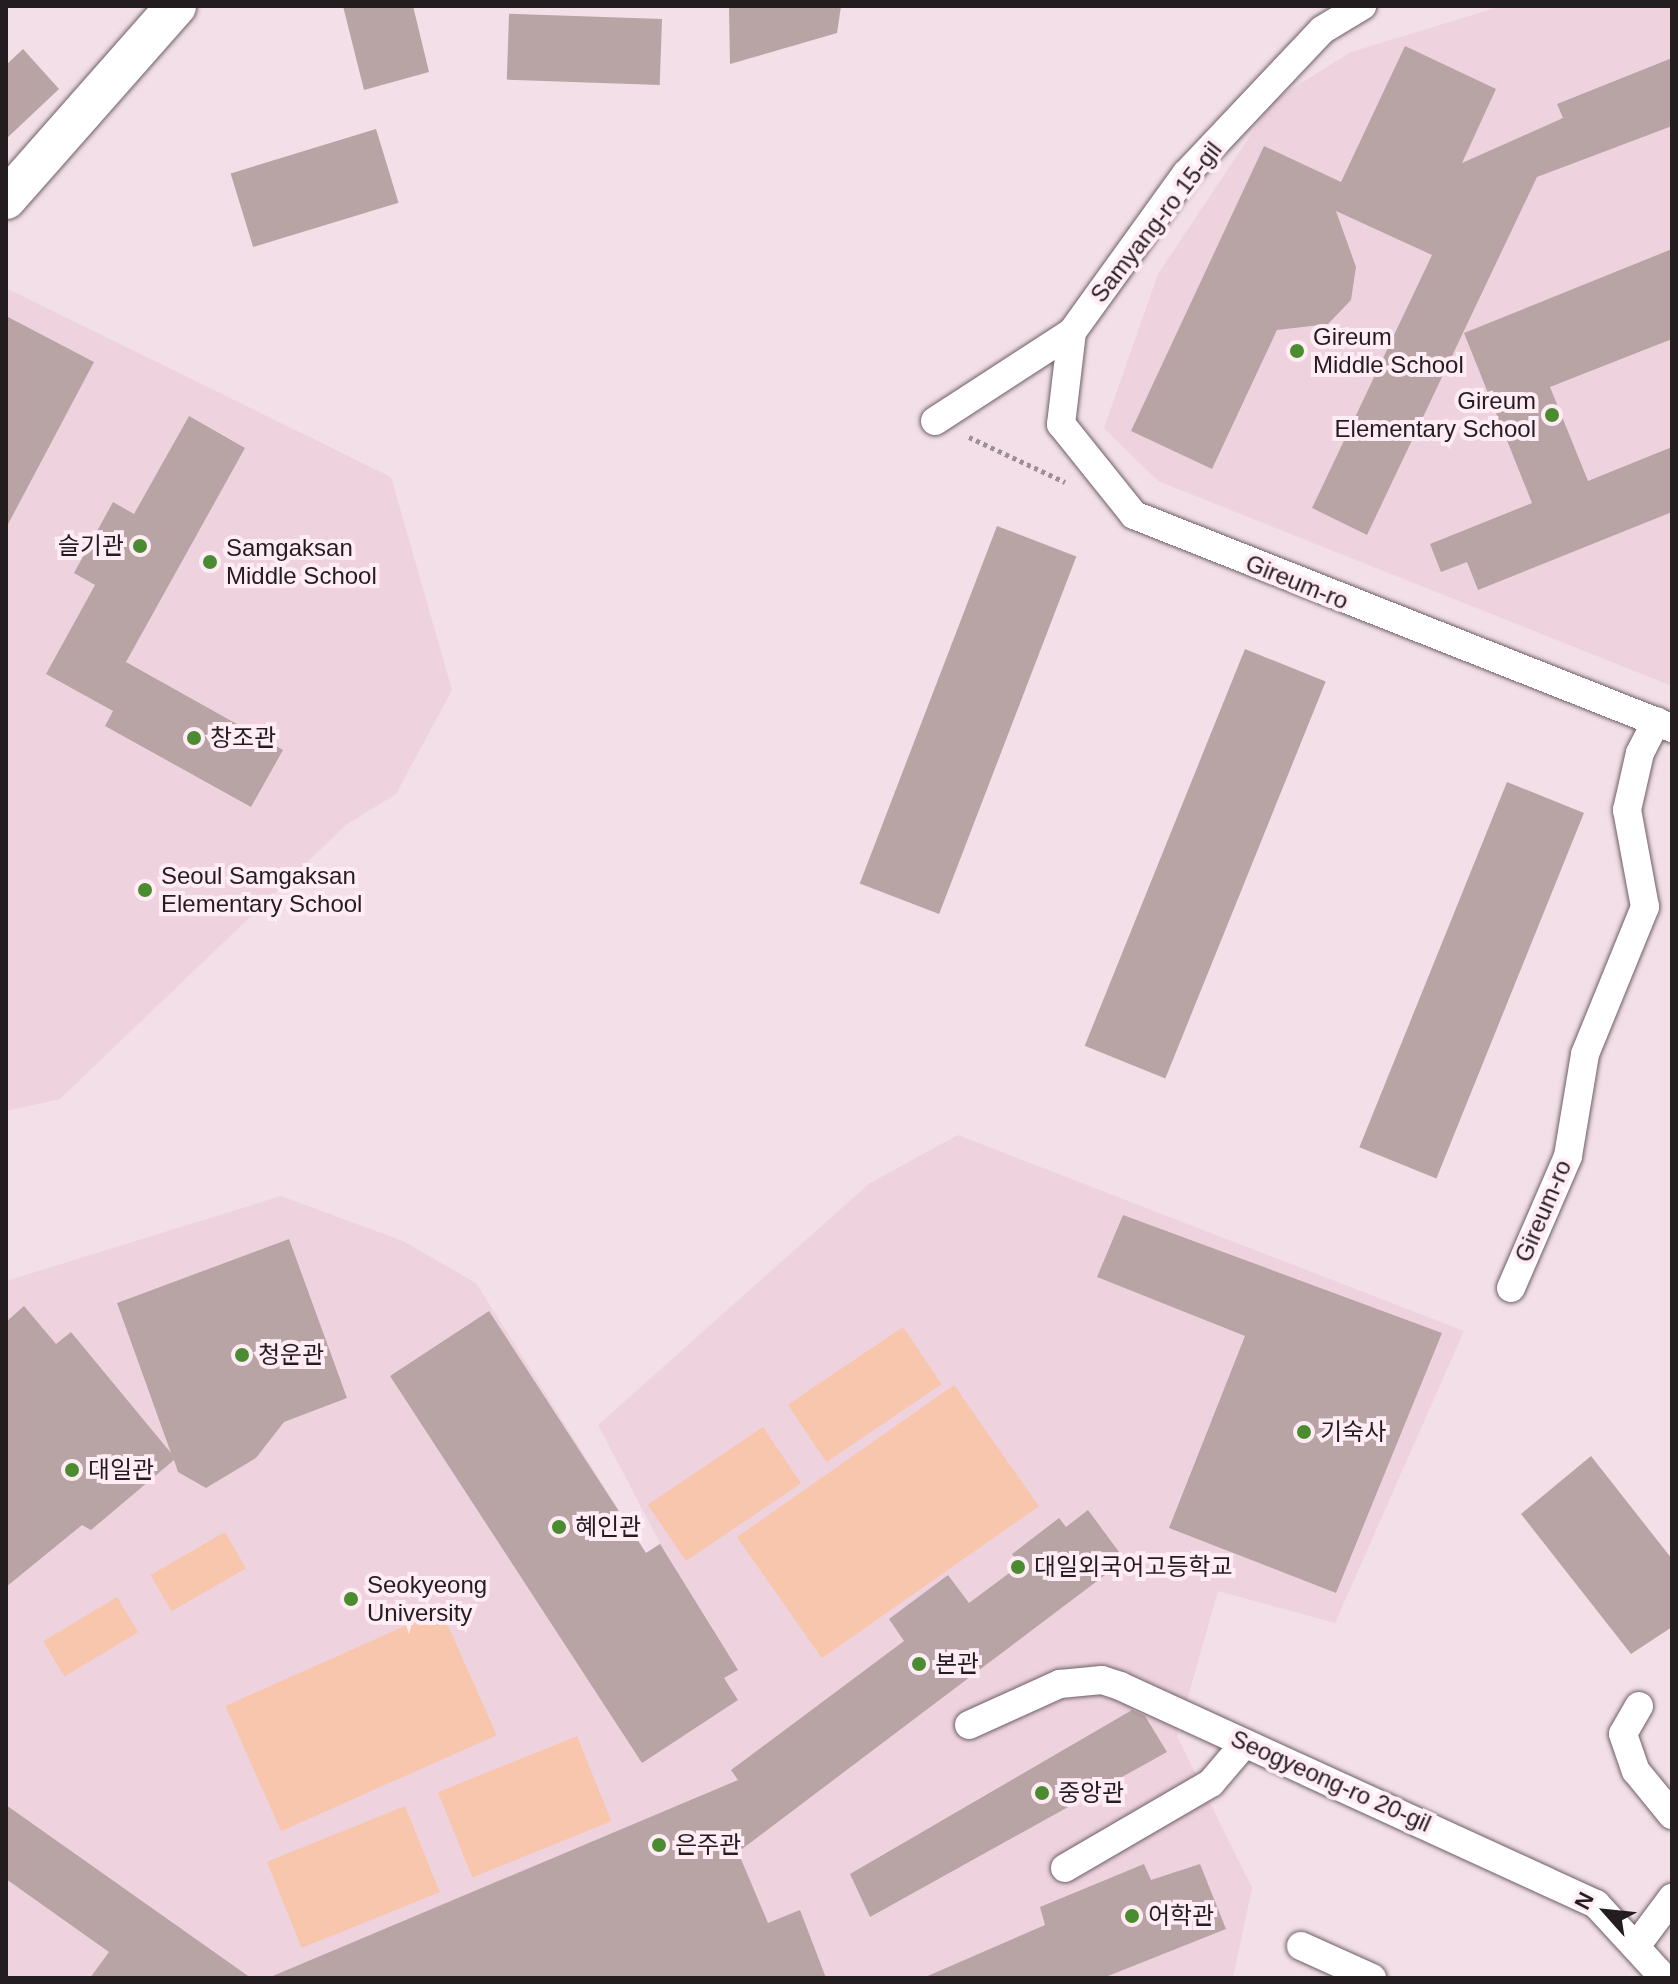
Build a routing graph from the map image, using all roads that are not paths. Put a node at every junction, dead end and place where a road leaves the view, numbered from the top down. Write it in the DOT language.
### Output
graph roads {
  1 [pos="176,6"];
  2 [pos="1362,6"];
  3 [pos="6,199"];
  4 [pos="1072,332"];
  5 [pos="935,421"];
  6 [pos="1664,725"];
  7 [pos="1511,1288"];
  8 [pos="1639,1706"];
  9 [pos="969,1725"];
  10 [pos="1245,1743"];
  11 [pos="1672,1815"];
  12 [pos="1065,1868"];
  13 [pos="1672,1898"];
  14 [pos="1637,1945"];
  15 [pos="1301,1946"];
  16 [pos="1372,1978"];
  17 [pos="1664,1978"];
  1 -- 3 [label="street"];
  2 -- 4 [label="street, Samyang-ro 15-gil"];
  4 -- 5 [label="street, Samyang-ro 15-gil"];
  4 -- 6 [label="street, Gireum-ro"];
  6 -- 7 [label="street, Gireum-ro"];
  8 -- 11 [label="street"];
  9 -- 10 [label="street, Seogyeong-ro 20-gil"];
  10 -- 12 [label="street"];
  10 -- 14 [label="street, Seogyeong-ro 20-gil"];
  13 -- 14 [label="street"];
  14 -- 17 [label="street, Seogyeong-ro 20-gil"];
  15 -- 16 [label="street"];
}
